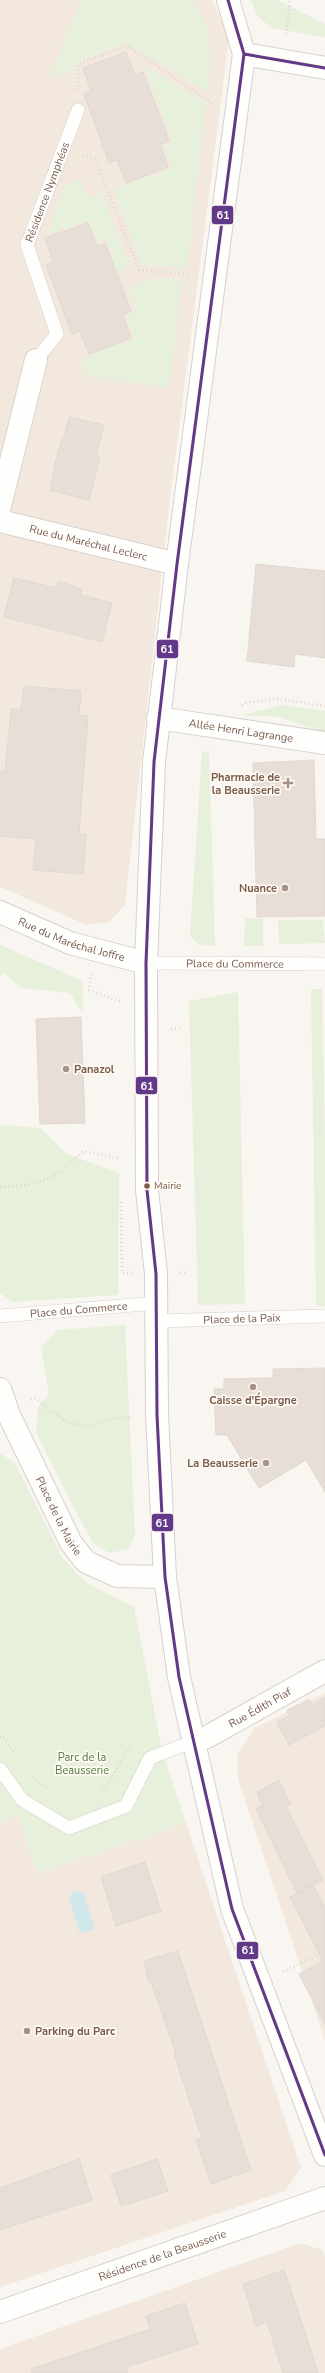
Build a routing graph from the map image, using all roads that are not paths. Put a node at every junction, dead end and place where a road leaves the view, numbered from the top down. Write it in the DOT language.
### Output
graph roads {
  1 [pos="228,0"];
  2 [pos="244,54"];
  3 [pos="325,68"];
  4 [pos="78,110"];
  5 [pos="36,360"];
  6 [pos="0,506"];
  7 [pos="0,522"];
  8 [pos="177,564"];
  9 [pos="158,718"];
  10 [pos="325,743"];
  11 [pos="0,912"];
  12 [pos="146,963"];
  13 [pos="325,964"];
  14 [pos="158,1312"];
  15 [pos="0,1316"];
  16 [pos="325,1316"];
  17 [pos="0,1389"];
  18 [pos="5,1417"];
  19 [pos="165,1577"];
  20 [pos="325,1672"];
  21 [pos="194,1741"];
  22 [pos="0,1769"];
  23 [pos="325,2155"];
  24 [pos="325,2198"];
  25 [pos="0,2312"];
  1 -- 2 [label="street"];
  2 -- 3 [label="street"];
  2 -- 8 [label="street"];
  4 -- 5 [label="lane, Résidence Nymphéas"];
  5 -- 6 [label="street"];
  7 -- 8 [label="street, Rue du Maréchal Leclerc"];
  8 -- 9 [label="street"];
  9 -- 10 [label="street, Allée Henri Lagrange"];
  9 -- 12 [label="street"];
  11 -- 12 [label="street, Rue du Maréchal Joffre"];
  12 -- 13 [label="lane, Place du Commerce"];
  12 -- 14 [label="street"];
  14 -- 15 [label="lane, Place du Commerce"];
  14 -- 16 [label="lane, Place de la Paix"];
  14 -- 19 [label="street"];
  17 -- 18 [label="street, Place de la Mairie"];
  18 -- 19 [label="street, Place de la Mairie"];
  19 -- 21 [label="street"];
  20 -- 21 [label="street, Rue Édith Piaf"];
  21 -- 22 [label="lane"];
  21 -- 23 [label="street"];
  24 -- 25 [label="street, Résidence de la Beausserie"];
}
